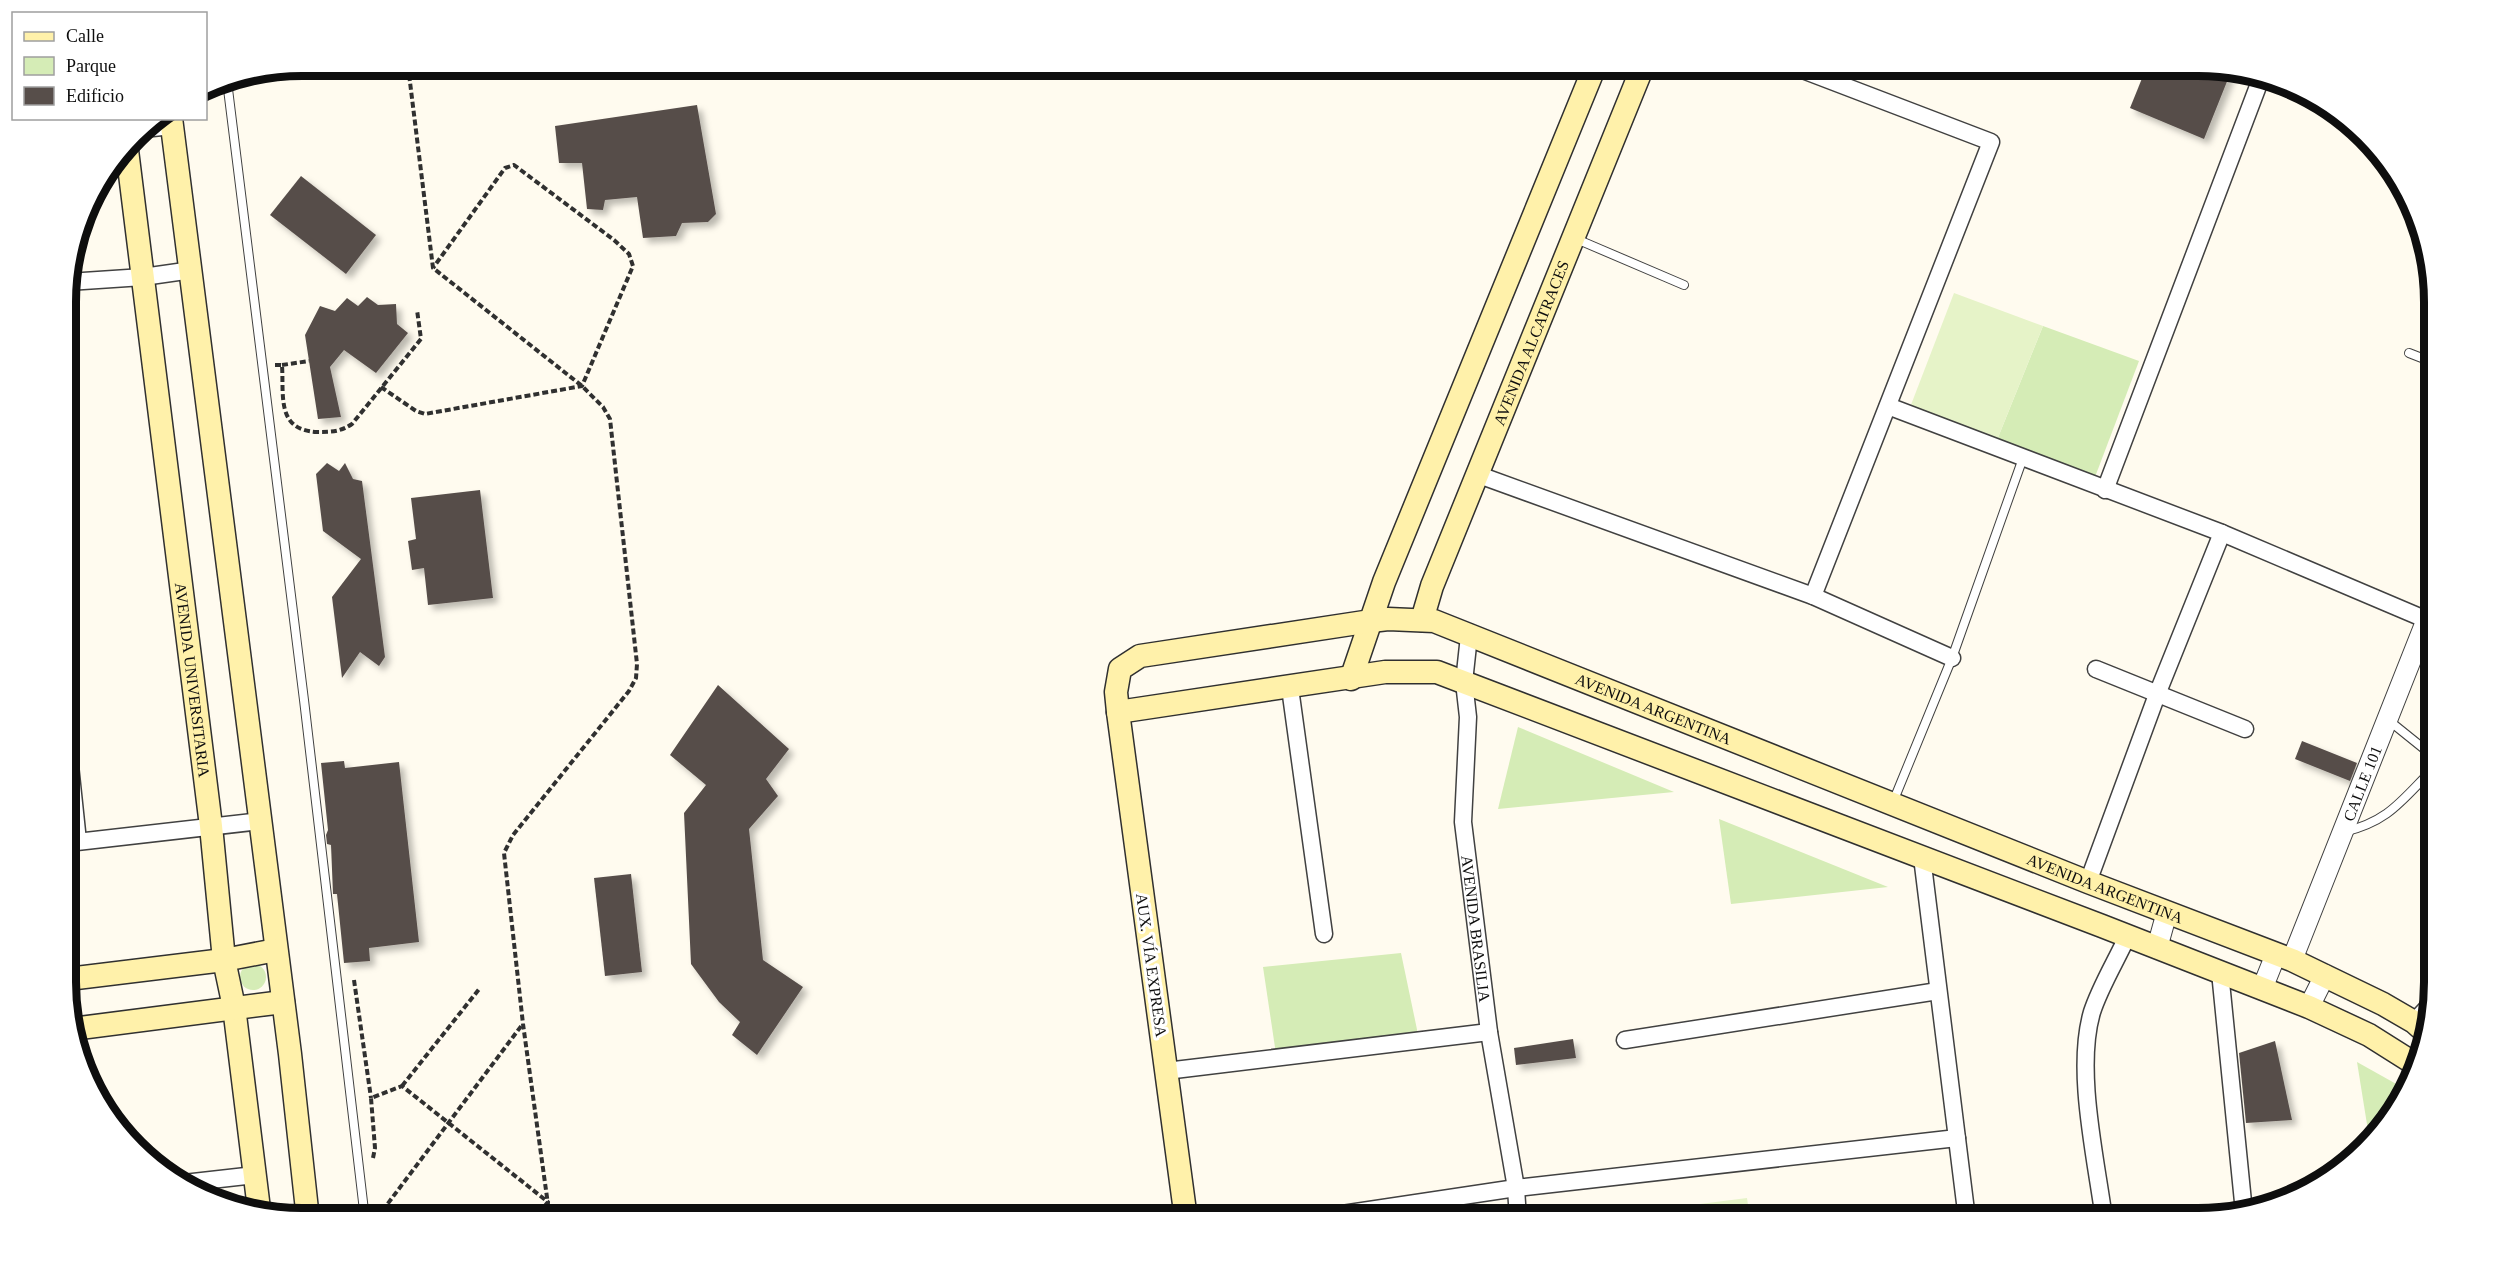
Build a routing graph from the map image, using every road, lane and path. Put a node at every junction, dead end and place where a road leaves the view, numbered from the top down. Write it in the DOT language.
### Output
graph roads {
  1 [pos="409,76"];
  2 [pos="1591,76"];
  3 [pos="1639,76"];
  4 [pos="1818,76"];
  5 [pos="2259,85"];
  6 [pos="228,90"];
  7 [pos="172,122"];
  8 [pos="128,159"];
  9 [pos="1574,238"];
  10 [pos="433,268"];
  11 [pos="192,270"];
  12 [pos="143,277"];
  13 [pos="77,281"];
  14 [pos="1684,285"];
  15 [pos="417,310"];
  16 [pos="2409,352"];
  17 [pos="2424,359"];
  18 [pos="309,361"];
  19 [pos="282,364"];
  20 [pos="263,366"];
  21 [pos="582,386"];
  22 [pos="381,387"];
  23 [pos="1888,406"];
  24 [pos="2023,458"];
  25 [pos="1479,475"];
  26 [pos="2105,490"];
  27 [pos="2222,533"];
  28 [pos="1813,596"];
  29 [pos="2424,610"];
  30 [pos="1422,620"];
  31 [pos="1371,621"];
  32 [pos="2424,627"];
  33 [pos="1469,636"];
  34 [pos="1953,658"];
  35 [pos="2096,669"];
  36 [pos="1351,679"];
  37 [pos="1464,682"];
  38 [pos="1290,688"];
  39 [pos="2158,692"];
  40 [pos="1118,712"];
  41 [pos="2387,720"];
  42 [pos="2245,729"];
  43 [pos="2424,749"];
  44 [pos="2424,778"];
  45 [pos="1893,802"];
  46 [pos="261,821"];
  47 [pos="211,826"];
  48 [pos="2341,832"];
  49 [pos="76,842"];
  50 [pos="1922,857"];
  51 [pos="2088,882"];
  52 [pos="2167,912"];
  53 [pos="1324,934"];
  54 [pos="2127,937"];
  55 [pos="2157,948"];
  56 [pos="276,950"];
  57 [pos="2284,957"];
  58 [pos="224,960"];
  59 [pos="2220,972"];
  60 [pos="2325,975"];
  61 [pos="76,978"];
  62 [pos="354,980"];
  63 [pos="480,988"];
  64 [pos="2262,989"];
  65 [pos="1938,991"];
  66 [pos="283,1002"];
  67 [pos="234,1007"];
  68 [pos="2309,1007"];
  69 [pos="2421,1018"];
  70 [pos="523,1024"];
  71 [pos="81,1028"];
  72 [pos="1489,1032"];
  73 [pos="1625,1040"];
  74 [pos="2409,1060"];
  75 [pos="1166,1071"];
  76 [pos="402,1086"];
  77 [pos="371,1098"];
  78 [pos="448,1125"];
  79 [pos="1957,1138"];
  80 [pos="361,1172"];
  81 [pos="255,1175"];
  82 [pos="202,1184"];
  83 [pos="1516,1188"];
  84 [pos="548,1202"];
  85 [pos="258,1204"];
  86 [pos="2243,1204"];
  87 [pos="307,1208"];
  88 [pos="364,1208"];
  89 [pos="385,1208"];
  90 [pos="543,1208"];
  91 [pos="549,1208"];
  92 [pos="1185,1208"];
  93 [pos="1382,1208"];
  94 [pos="1517,1208"];
  95 [pos="1966,1208"];
  96 [pos="2103,1208"];
  1 -- 10 [label="path"];
  2 -- 31 [label="main road"];
  3 -- 9 [label="main road, AVENIDA ALCATRACES"];
  4 -- 23 [label="street"];
  5 -- 26 [label="street"];
  6 -- 20 [label="lane"];
  7 -- 11 [label="main road"];
  8 -- 12 [label="main road, AVENIDA UNIVERSITARIA"];
  9 -- 14 [label="lane"];
  9 -- 25 [label="main road, AVENIDA ALCATRACES"];
  10 -- 21 [label="path"];
  10 -- 21 [label="path"];
  11 -- 12 [label="street"];
  11 -- 46 [label="main road"];
  12 -- 13 [label="street"];
  12 -- 47 [label="main road, AVENIDA UNIVERSITARIA"];
  15 -- 22 [label="path"];
  16 -- 17 [label="lane"];
  18 -- 19 [label="path"];
  19 -- 20 [label="path"];
  19 -- 22 [label="path"];
  20 -- 80 [label="lane"];
  21 -- 22 [label="path"];
  21 -- 70 [label="path"];
  23 -- 24 [label="street"];
  23 -- 28 [label="street"];
  24 -- 26 [label="street"];
  24 -- 34 [label="lane"];
  25 -- 28 [label="street"];
  25 -- 30 [label="main road, AVENIDA ALCATRACES"];
  26 -- 27 [label="street"];
  27 -- 29 [label="street"];
  27 -- 39 [label="street"];
  28 -- 34 [label="street"];
  30 -- 31 [label="main road, AVENIDA ARGENTINA"];
  30 -- 33 [label="main road, AVENIDA ARGENTINA"];
  31 -- 36 [label="main road"];
  31 -- 40 [label="main road, AVENIDA ARGENTINA"];
  32 -- 41 [label="street, CALLE 101"];
  33 -- 37 [label="street, AVENIDA BRASILIA"];
  33 -- 45 [label="main road, AVENIDA ARGENTINA"];
  34 -- 45 [label="lane"];
  35 -- 39 [label="street"];
  36 -- 37 [label="main road"];
  36 -- 38 [label="main road"];
  37 -- 50 [label="main road"];
  37 -- 72 [label="street, AVENIDA BRASILIA"];
  38 -- 40 [label="main road"];
  38 -- 53 [label="street"];
  39 -- 42 [label="street"];
  39 -- 51 [label="street"];
  40 -- 75 [label="main road, AUX. VÍA EXPRESA"];
  41 -- 43 [label="lane"];
  41 -- 48 [label="street, CALLE 101"];
  44 -- 48 [label="lane"];
  45 -- 51 [label="main road, AVENIDA ARGENTINA"];
  46 -- 47 [label="street"];
  46 -- 56 [label="main road"];
  47 -- 49 [label="street"];
  47 -- 58 [label="main road, AVENIDA UNIVERSITARIA"];
  48 -- 57 [label="street, CALLE 101"];
  50 -- 54 [label="main road"];
  50 -- 65 [label="street"];
  51 -- 52 [label="main road, AVENIDA ARGENTINA"];
  52 -- 55 [label="street"];
  52 -- 57 [label="main road, AVENIDA ARGENTINA"];
  54 -- 55 [label="main road"];
  54 -- 96 [label="street"];
  55 -- 59 [label="main road"];
  56 -- 58 [label="main road"];
  56 -- 66 [label="main road"];
  57 -- 60 [label="main road, AVENIDA ARGENTINA"];
  57 -- 64 [label="street, CALLE 101"];
  58 -- 61 [label="main road"];
  58 -- 67 [label="main road, AVENIDA UNIVERSITARIA"];
  59 -- 64 [label="main road"];
  59 -- 86 [label="street"];
  60 -- 68 [label="street"];
  60 -- 69 [label="main road, AVENIDA ARGENTINA"];
  62 -- 77 [label="path"];
  63 -- 76 [label="path"];
  64 -- 68 [label="main road"];
  65 -- 73 [label="street"];
  65 -- 79 [label="street"];
  66 -- 67 [label="main road"];
  66 -- 87 [label="main road"];
  67 -- 71 [label="main road"];
  67 -- 81 [label="main road, AVENIDA UNIVERSITARIA"];
  68 -- 74 [label="main road"];
  70 -- 78 [label="path"];
  70 -- 84 [label="path"];
  72 -- 75 [label="street"];
  72 -- 83 [label="street, AVENIDA BRASILIA"];
  75 -- 92 [label="main road, AUX. VÍA EXPRESA"];
  76 -- 77 [label="path"];
  76 -- 78 [label="path"];
  77 -- 80 [label="path"];
  78 -- 84 [label="path"];
  78 -- 89 [label="path"];
  79 -- 83 [label="street"];
  79 -- 95 [label="street"];
  80 -- 88 [label="lane"];
  81 -- 82 [label="street"];
  81 -- 85 [label="main road, AVENIDA UNIVERSITARIA"];
  83 -- 93 [label="street"];
  83 -- 94 [label="street, AVENIDA BRASILIA"];
  84 -- 90 [label="path"];
  84 -- 91 [label="path"];
}
